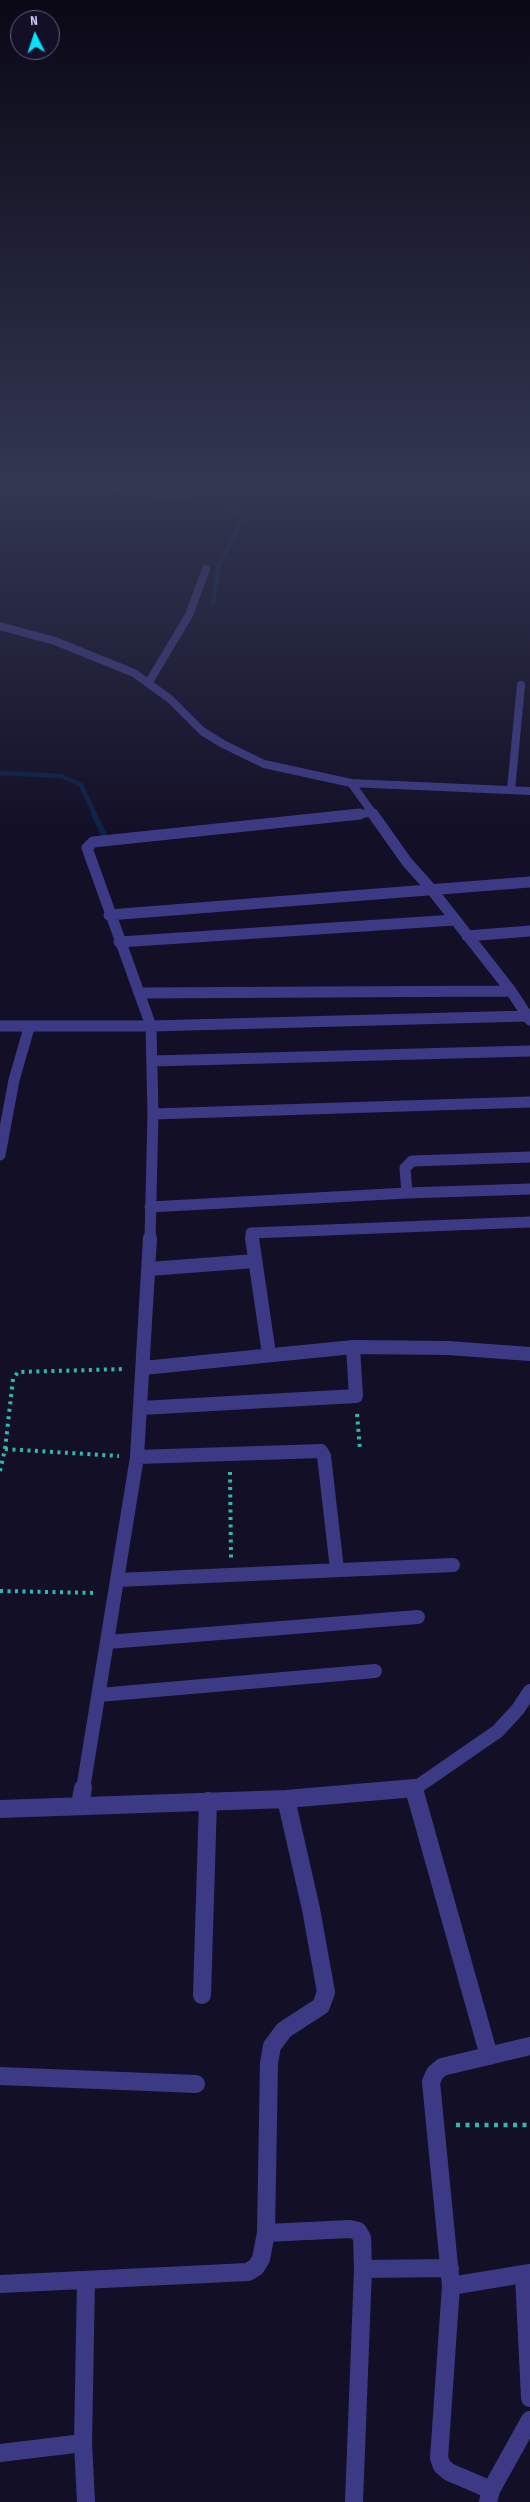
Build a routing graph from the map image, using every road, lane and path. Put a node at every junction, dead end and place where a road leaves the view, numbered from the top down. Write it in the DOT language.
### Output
graph roads {
  1 [pos="194,605"];
  2 [pos="0,626"];
  3 [pos="148,682"];
  4 [pos="521,685"];
  5 [pos="351,783"];
  6 [pos="511,790"];
  7 [pos="530,791"];
  8 [pos="371,813"];
  9 [pos="530,882"];
  10 [pos="432,890"];
  11 [pos="109,915"];
  12 [pos="455,920"];
  13 [pos="530,931"];
  14 [pos="467,936"];
  15 [pos="119,942"];
  16 [pos="140,993"];
  17 [pos="514,996"];
  18 [pos="530,999"];
  19 [pos="529,1018"];
  20 [pos="0,1026"];
  21 [pos="151,1026"];
  22 [pos="30,1028"];
  23 [pos="530,1051"];
  24 [pos="152,1061"];
  25 [pos="530,1102"];
  26 [pos="153,1114"];
  27 [pos="0,1155"];
  28 [pos="530,1157"];
  29 [pos="530,1189"];
  30 [pos="407,1193"];
  31 [pos="150,1207"];
  32 [pos="530,1222"];
  33 [pos="255,1261"];
  34 [pos="149,1269"];
  35 [pos="353,1347"];
  36 [pos="269,1354"];
  37 [pos="530,1354"];
  38 [pos="143,1368"];
  39 [pos="356,1396"];
  40 [pos="141,1408"];
  41 [pos="5,1449"];
  42 [pos="360,1450"];
  43 [pos="230,1454"];
  44 [pos="137,1457"];
  45 [pos="0,1471"];
  46 [pos="453,1565"];
  47 [pos="337,1569"];
  48 [pos="231,1575"];
  49 [pos="116,1586"];
  50 [pos="0,1591"];
  51 [pos="418,1617"];
  52 [pos="108,1642"];
  53 [pos="375,1671"];
  54 [pos="530,1691"];
  55 [pos="99,1695"];
  56 [pos="414,1789"];
  57 [pos="286,1799"];
  58 [pos="208,1800"];
  59 [pos="80,1805"];
  60 [pos="0,1809"];
  61 [pos="202,1995"];
  62 [pos="530,2046"];
  63 [pos="489,2056"];
  64 [pos="0,2076"];
  65 [pos="196,2084"];
  66 [pos="436,2124"];
  67 [pos="530,2125"];
  68 [pos="266,2233"];
  69 [pos="363,2269"];
  70 [pos="527,2274"];
  71 [pos="451,2277"];
  72 [pos="86,2280"];
  73 [pos="0,2284"];
  74 [pos="530,2398"];
  75 [pos="530,2420"];
  76 [pos="83,2443"];
  77 [pos="0,2453"];
  78 [pos="490,2496"];
  79 [pos="86,2502"];
  80 [pos="354,2502"];
  1 -- 3 [label="street"];
  2 -- 3 [label="street"];
  3 -- 5 [label="street"];
  4 -- 6 [label="street"];
  5 -- 6 [label="street"];
  5 -- 8 [label="street"];
  6 -- 7 [label="street"];
  8 -- 10 [label="street"];
  8 -- 11 [label="street"];
  9 -- 10 [label="street"];
  10 -- 11 [label="street"];
  10 -- 12 [label="street"];
  11 -- 15 [label="street"];
  12 -- 14 [label="street"];
  12 -- 15 [label="street"];
  13 -- 14 [label="street"];
  14 -- 17 [label="street"];
  15 -- 16 [label="street"];
  16 -- 17 [label="street"];
  16 -- 21 [label="street"];
  17 -- 18 [label="street"];
  17 -- 19 [label="street"];
  19 -- 21 [label="street"];
  20 -- 22 [label="street"];
  21 -- 22 [label="street"];
  21 -- 24 [label="street"];
  22 -- 27 [label="street"];
  23 -- 24 [label="street"];
  24 -- 26 [label="street"];
  25 -- 26 [label="street"];
  26 -- 31 [label="street"];
  28 -- 30 [label="street"];
  29 -- 30 [label="street"];
  30 -- 31 [label="street"];
  31 -- 34 [label="street"];
  32 -- 33 [label="street"];
  33 -- 34 [label="street"];
  33 -- 36 [label="street"];
  34 -- 38 [label="street"];
  35 -- 36 [label="street"];
  35 -- 37 [label="street"];
  35 -- 39 [label="street"];
  36 -- 38 [label="street"];
  38 -- 40 [label="street"];
  38 -- 41 [label="path"];
  39 -- 40 [label="street"];
  39 -- 42 [label="path"];
  40 -- 44 [label="street"];
  41 -- 44 [label="path"];
  41 -- 45 [label="path"];
  43 -- 44 [label="street"];
  43 -- 47 [label="street"];
  43 -- 48 [label="path"];
  44 -- 49 [label="street"];
  46 -- 47 [label="street"];
  47 -- 48 [label="street"];
  48 -- 49 [label="street"];
  49 -- 50 [label="path"];
  49 -- 52 [label="street"];
  51 -- 52 [label="street"];
  52 -- 55 [label="street"];
  53 -- 55 [label="street"];
  54 -- 56 [label="street"];
  55 -- 59 [label="street"];
  56 -- 57 [label="street"];
  56 -- 63 [label="street"];
  57 -- 58 [label="street"];
  57 -- 68 [label="street"];
  58 -- 59 [label="street"];
  58 -- 61 [label="street"];
  59 -- 60 [label="street"];
  62 -- 63 [label="street"];
  63 -- 66 [label="street"];
  64 -- 65 [label="street"];
  66 -- 67 [label="path"];
  66 -- 71 [label="street"];
  68 -- 69 [label="street"];
  68 -- 72 [label="street"];
  69 -- 71 [label="street"];
  69 -- 80 [label="street"];
  70 -- 71 [label="street"];
  70 -- 74 [label="street"];
  71 -- 78 [label="street"];
  72 -- 73 [label="street"];
  72 -- 76 [label="street"];
  75 -- 78 [label="street"];
  76 -- 77 [label="street"];
  76 -- 79 [label="street"];
}
